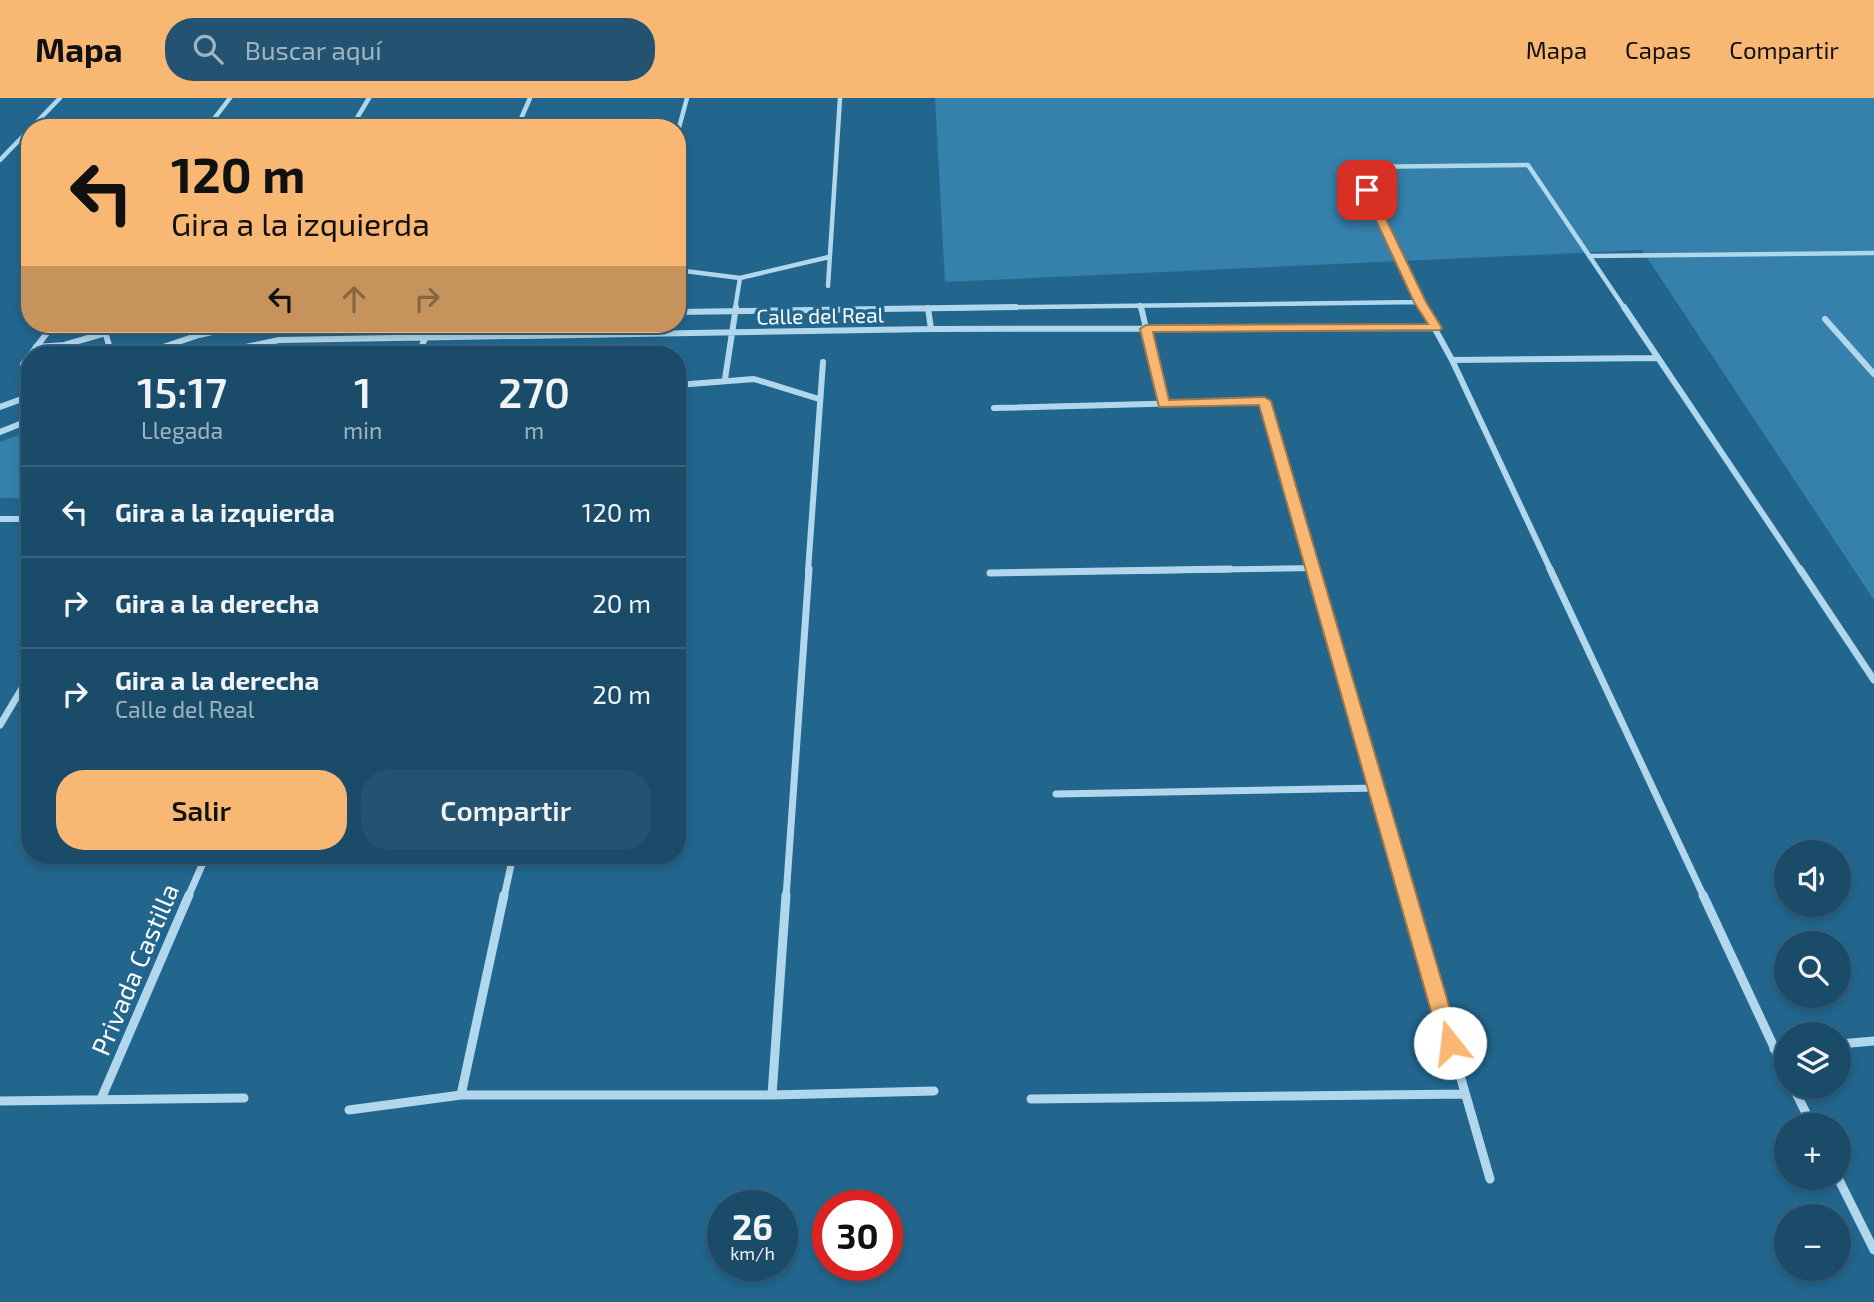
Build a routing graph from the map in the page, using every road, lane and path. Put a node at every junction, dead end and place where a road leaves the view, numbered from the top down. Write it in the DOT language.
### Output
graph roads {
  1 [pos="60,98"];
  2 [pos="230,98"];
  3 [pos="369,98"];
  4 [pos="530,98"];
  5 [pos="687,98"];
  6 [pos="840,98"];
  7 [pos="39,119"];
  8 [pos="214,119"];
  9 [pos="356,119"];
  10 [pos="521,119"];
  11 [pos="681,119"];
  12 [pos="21,138"];
  13 [pos="0,160"];
  14 [pos="1874,253"];
  15 [pos="1590,256"];
  16 [pos="830,257"];
  17 [pos="686,271"];
  18 [pos="740,278"];
  19 [pos="828,286"];
  20 [pos="1420,302"];
  21 [pos="1140,305"];
  22 [pos="928,308"];
  23 [pos="736,311"];
  24 [pos="686,312"];
  25 [pos="1825,319"];
  26 [pos="1436,328"];
  27 [pos="931,329"];
  28 [pos="1146,329"];
  29 [pos="733,332"];
  30 [pos="102,333"];
  31 [pos="208,333"];
  32 [pos="427,333"];
  33 [pos="671,333"];
  34 [pos="686,333"];
  35 [pos="425,337"];
  36 [pos="50,346"];
  37 [pos="166,346"];
  38 [pos="250,346"];
  39 [pos="422,346"];
  40 [pos="1658,358"];
  41 [pos="1452,360"];
  42 [pos="823,362"];
  43 [pos="1871,366"];
  44 [pos="1874,374"];
  45 [pos="725,379"];
  46 [pos="686,384"];
  47 [pos="21,399"];
  48 [pos="819,399"];
  49 [pos="1164,404"];
  50 [pos="0,407"];
  51 [pos="994,408"];
  52 [pos="21,424"];
  53 [pos="0,432"];
  54 [pos="0,519"];
  55 [pos="21,519"];
  56 [pos="1312,568"];
  57 [pos="990,573"];
  58 [pos="1874,680"];
  59 [pos="21,690"];
  60 [pos="0,724"];
  61 [pos="1377,788"];
  62 [pos="1056,794"];
  63 [pos="203,864"];
  64 [pos="511,864"];
  65 [pos="1874,1041"];
  66 [pos="1851,1043"];
  67 [pos="1774,1049"];
  68 [pos="934,1091"];
  69 [pos="1465,1094"];
  70 [pos="461,1095"];
  71 [pos="772,1095"];
  72 [pos="244,1098"];
  73 [pos="101,1099"];
  74 [pos="1031,1099"];
  75 [pos="0,1101"];
  76 [pos="349,1110"];
  77 [pos="1490,1179"];
  78 [pos="1844,1190"];
  79 [pos="1874,1250"];
  1 -- 7 [label="street"];
  2 -- 8 [label="street"];
  3 -- 9 [label="street"];
  4 -- 10 [label="street"];
  5 -- 11 [label="street"];
  6 -- 16 [label="street"];
  12 -- 13 [label="street"];
  14 -- 15 [label="street"];
  15 -- 20 [label="street"];
  15 -- 40 [label="street"];
  16 -- 18 [label="street"];
  16 -- 19 [label="street"];
  17 -- 18 [label="street"];
  18 -- 23 [label="street"];
  20 -- 21 [label="street, Calle del Real"];
  20 -- 26 [label="street"];
  21 -- 22 [label="street, Calle del Real"];
  21 -- 28 [label="street"];
  22 -- 23 [label="street, Calle del Real"];
  22 -- 27 [label="street"];
  23 -- 24 [label="street, Calle del Real"];
  23 -- 29 [label="street"];
  25 -- 43 [label="street"];
  26 -- 28 [label="street, Calle del Real"];
  26 -- 41 [label="street"];
  27 -- 28 [label="street, Calle del Real"];
  27 -- 29 [label="street, Calle del Real"];
  28 -- 49 [label="street"];
  29 -- 34 [label="street, Calle del Real"];
  29 -- 45 [label="street"];
  30 -- 36 [label="street"];
  31 -- 37 [label="street"];
  32 -- 35 [label="street"];
  33 -- 35 [label="street, Calle del Real"];
  35 -- 38 [label="street, Calle del Real"];
  35 -- 39 [label="street"];
  40 -- 41 [label="street"];
  40 -- 58 [label="street"];
  41 -- 67 [label="street"];
  42 -- 48 [label="street"];
  43 -- 44 [label="street"];
  45 -- 46 [label="street"];
  45 -- 48 [label="street"];
  47 -- 50 [label="street"];
  48 -- 71 [label="street"];
  49 -- 51 [label="street"];
  49 -- 56 [label="street"];
  52 -- 53 [label="street"];
  54 -- 55 [label="street"];
  56 -- 57 [label="street"];
  56 -- 61 [label="street"];
  59 -- 60 [label="street"];
  61 -- 62 [label="street"];
  61 -- 69 [label="street"];
  63 -- 73 [label="street, Privada Castilla"];
  64 -- 70 [label="street"];
  65 -- 66 [label="street"];
  68 -- 71 [label="street"];
  69 -- 74 [label="street"];
  69 -- 77 [label="street"];
  70 -- 71 [label="street"];
  70 -- 76 [label="street"];
  72 -- 73 [label="street"];
  73 -- 75 [label="street"];
  78 -- 79 [label="street"];
}
